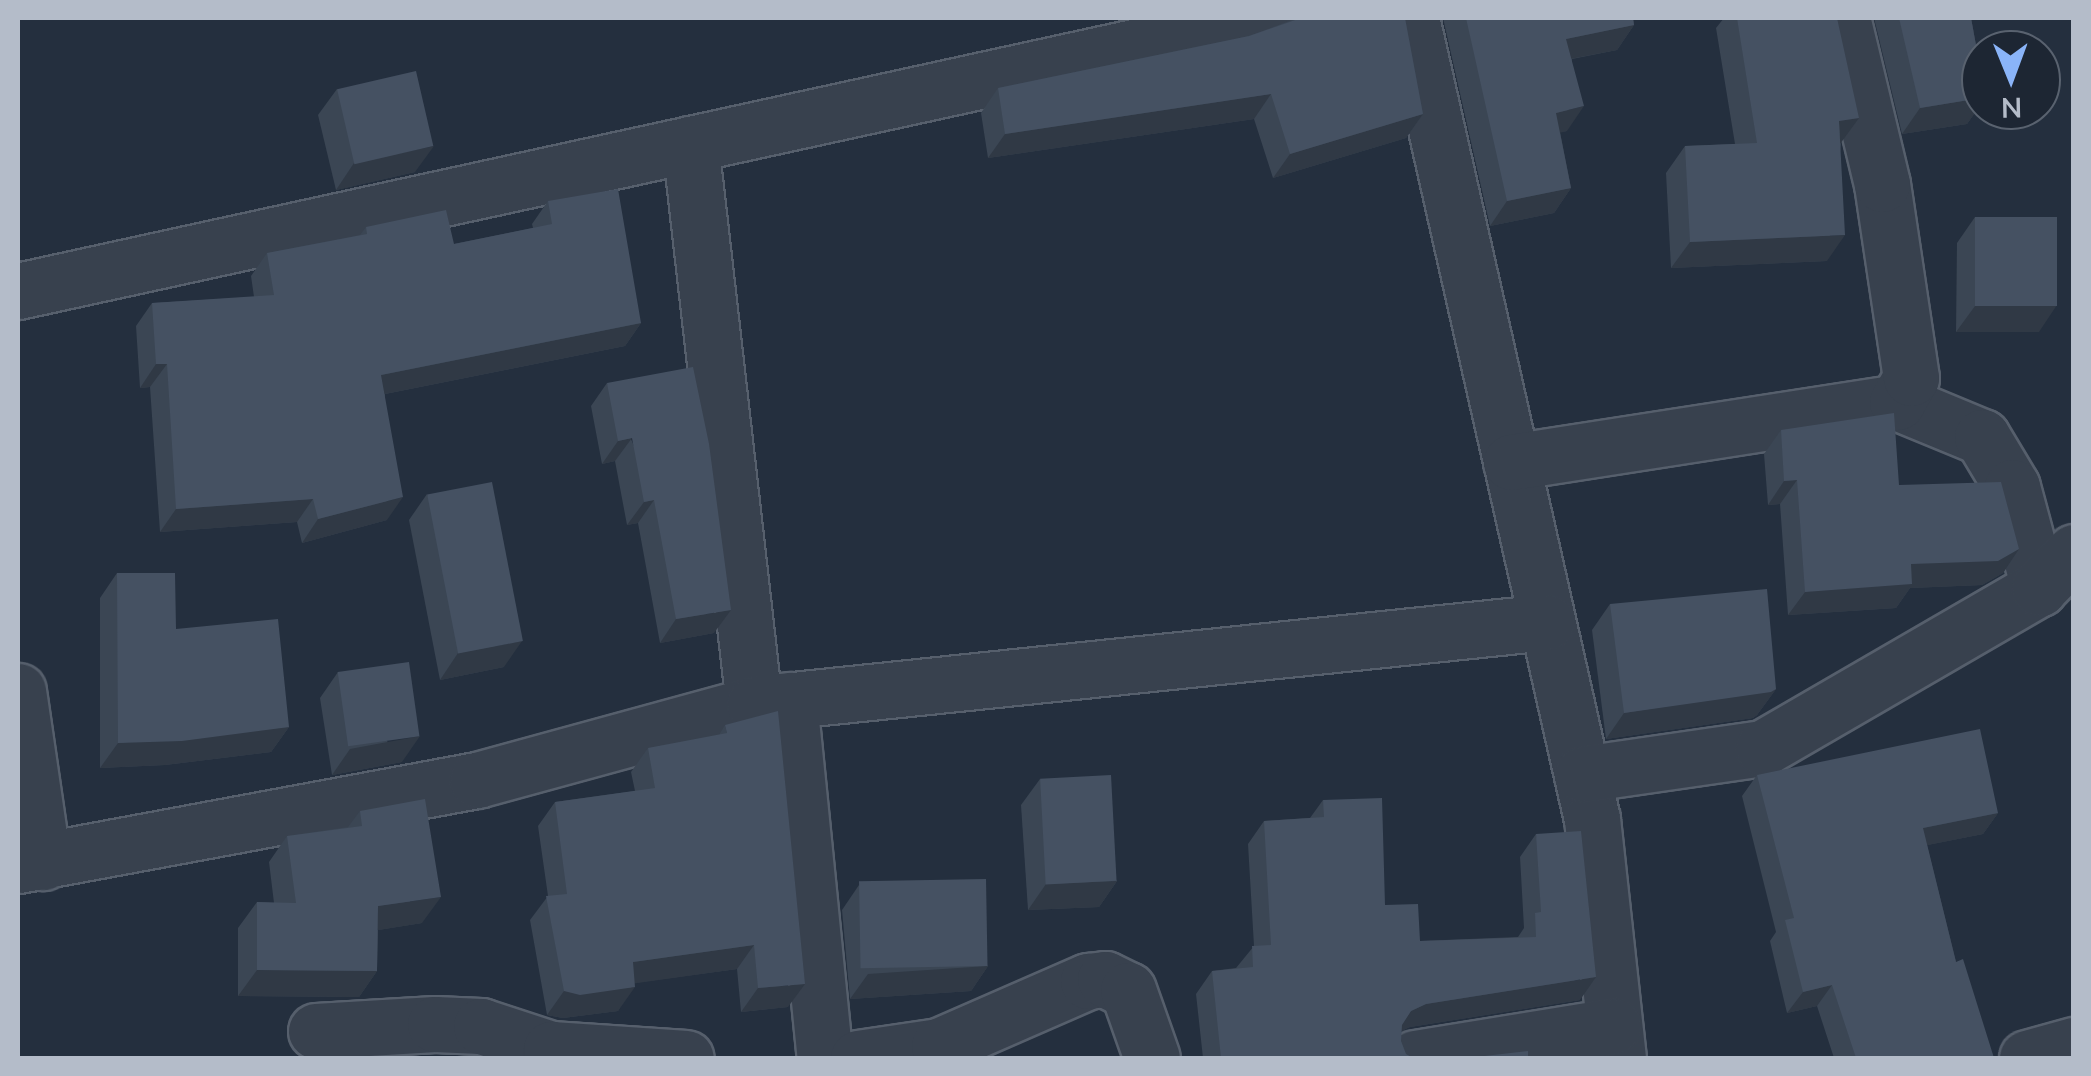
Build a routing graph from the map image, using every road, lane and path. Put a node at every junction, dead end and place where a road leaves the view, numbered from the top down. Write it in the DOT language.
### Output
graph roads {
  1 [pos="1268,18"];
  2 [pos="1411,18"];
  3 [pos="1842,18"];
  4 [pos="690,144"];
  5 [pos="18,290"];
  6 [pos="1898,402"];
  7 [pos="1511,462"];
  8 [pos="2056,570"];
  9 [pos="1547,622"];
  10 [pos="18,691"];
  11 [pos="772,702"];
  12 [pos="1582,774"];
  13 [pos="30,863"];
  14 [pos="316,1031"];
  15 [pos="1616,1042"];
  16 [pos="2074,1045"];
  17 [pos="550,1054"];
  18 [pos="686,1058"];
  19 [pos="825,1058"];
  20 [pos="858,1058"];
  21 [pos="1152,1058"];
  22 [pos="1415,1058"];
  23 [pos="2027,1058"];
  1 -- 4 [label="street"];
  2 -- 7 [label="street"];
  3 -- 6 [label="street"];
  4 -- 5 [label="street"];
  4 -- 11 [label="street"];
  6 -- 7 [label="street"];
  6 -- 8 [label="street"];
  7 -- 9 [label="street"];
  8 -- 12 [label="street"];
  9 -- 11 [label="street"];
  9 -- 12 [label="street"];
  10 -- 13 [label="street"];
  11 -- 13 [label="street"];
  11 -- 19 [label="street"];
  12 -- 15 [label="street"];
  14 -- 17 [label="street"];
  15 -- 22 [label="street"];
  16 -- 23 [label="street"];
  17 -- 18 [label="street"];
  20 -- 21 [label="street"];
}
